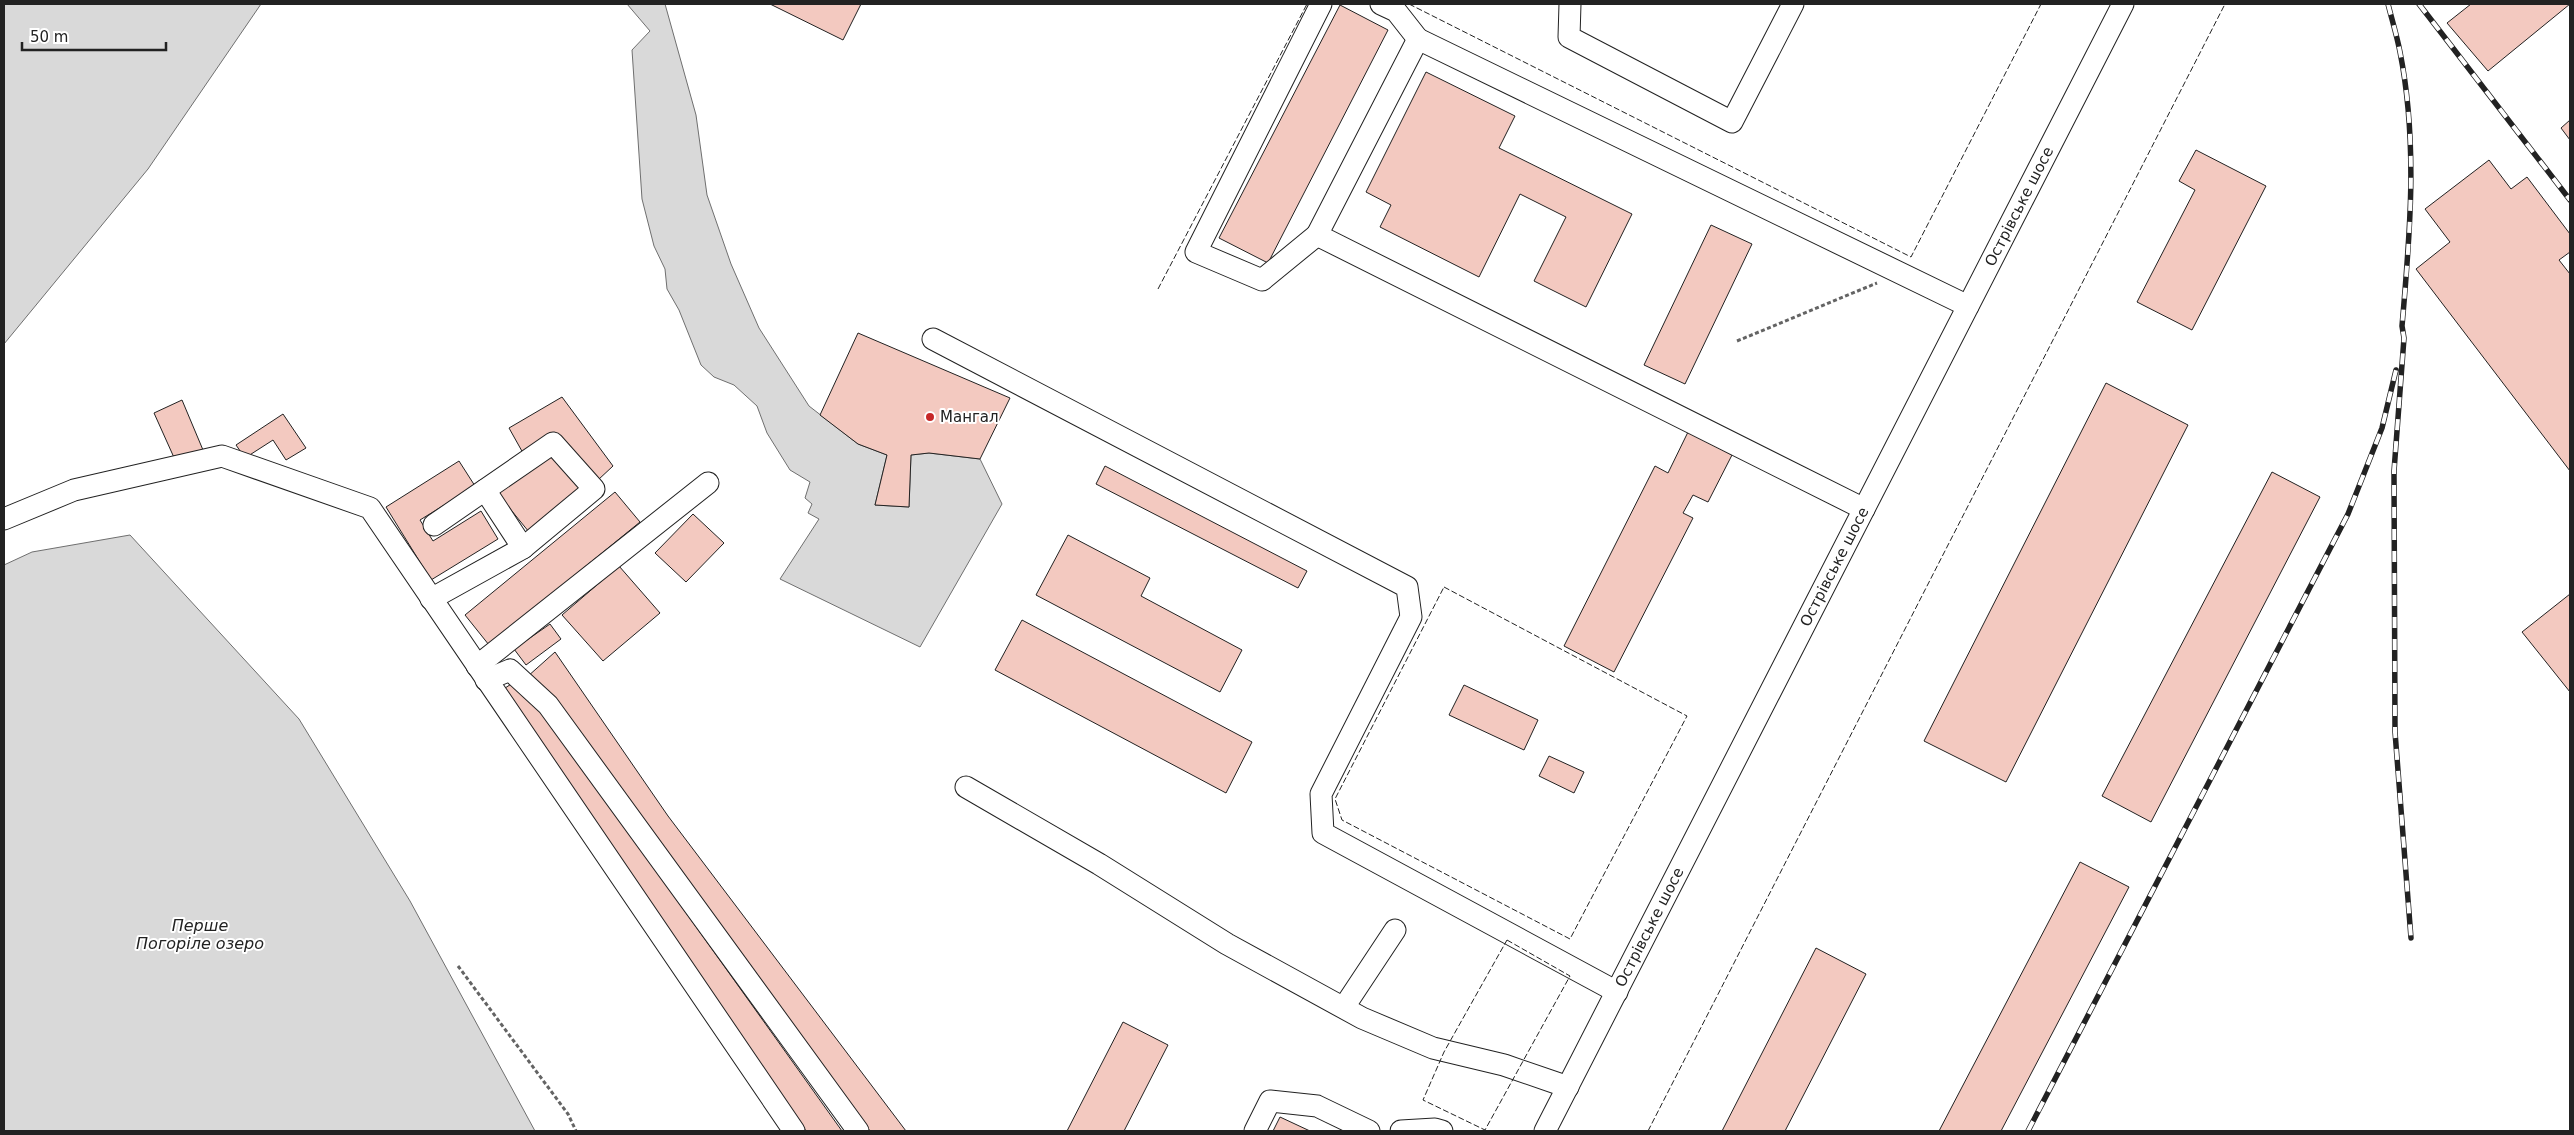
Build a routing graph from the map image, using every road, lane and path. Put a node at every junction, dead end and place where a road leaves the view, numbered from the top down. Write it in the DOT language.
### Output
graph roads {
  1 [pos="1321,4"];
  2 [pos="1381,4"];
  3 [pos="1570,4"];
  4 [pos="1793,4"];
  5 [pos="2123,4"];
  6 [pos="1418,40"];
  7 [pos="1317,235"];
  8 [pos="1901,274"];
  9 [pos="1968,306"];
  10 [pos="933,339"];
  11 [pos="1737,341"];
  12 [pos="708,483"];
  13 [pos="485,490"];
  14 [pos="1864,509"];
  15 [pos="4,519"];
  16 [pos="434,525"];
  17 [pos="523,548"];
  18 [pos="431,599"];
  19 [pos="482,673"];
  20 [pos="966,788"];
  21 [pos="1395,930"];
  22 [pos="458,966"];
  23 [pos="1617,992"];
  24 [pos="1344,1007"];
  25 [pos="1568,1087"];
  26 [pos="576,1131"];
  27 [pos="794,1131"];
  28 [pos="858,1131"];
  29 [pos="1255,1131"];
  30 [pos="1369,1131"];
  31 [pos="1401,1131"];
  32 [pos="1442,1131"];
  33 [pos="1546,1131"];
  1 -- 7 [label="street"];
  2 -- 6 [label="street"];
  3 -- 4 [label="street"];
  5 -- 9 [label="street, Острівське шосе"];
  6 -- 7 [label="street"];
  6 -- 8 [label="street"];
  7 -- 14 [label="street"];
  8 -- 9 [label="street"];
  8 -- 11 [label="path"];
  9 -- 14 [label="street, Острівське шосе"];
  10 -- 23 [label="street"];
  12 -- 19 [label="street"];
  13 -- 16 [label="street"];
  13 -- 17 [label="street"];
  13 -- 17 [label="street"];
  14 -- 23 [label="street, Острівське шосе"];
  15 -- 18 [label="street"];
  17 -- 18 [label="street"];
  18 -- 19 [label="street"];
  19 -- 27 [label="street"];
  19 -- 28 [label="street"];
  20 -- 24 [label="street"];
  21 -- 24 [label="street"];
  22 -- 26 [label="path"];
  23 -- 25 [label="street, Острівське шосе"];
  24 -- 25 [label="street"];
  25 -- 33 [label="street, Острівське шосе"];
  29 -- 30 [label="street"];
  31 -- 32 [label="street"];
}
